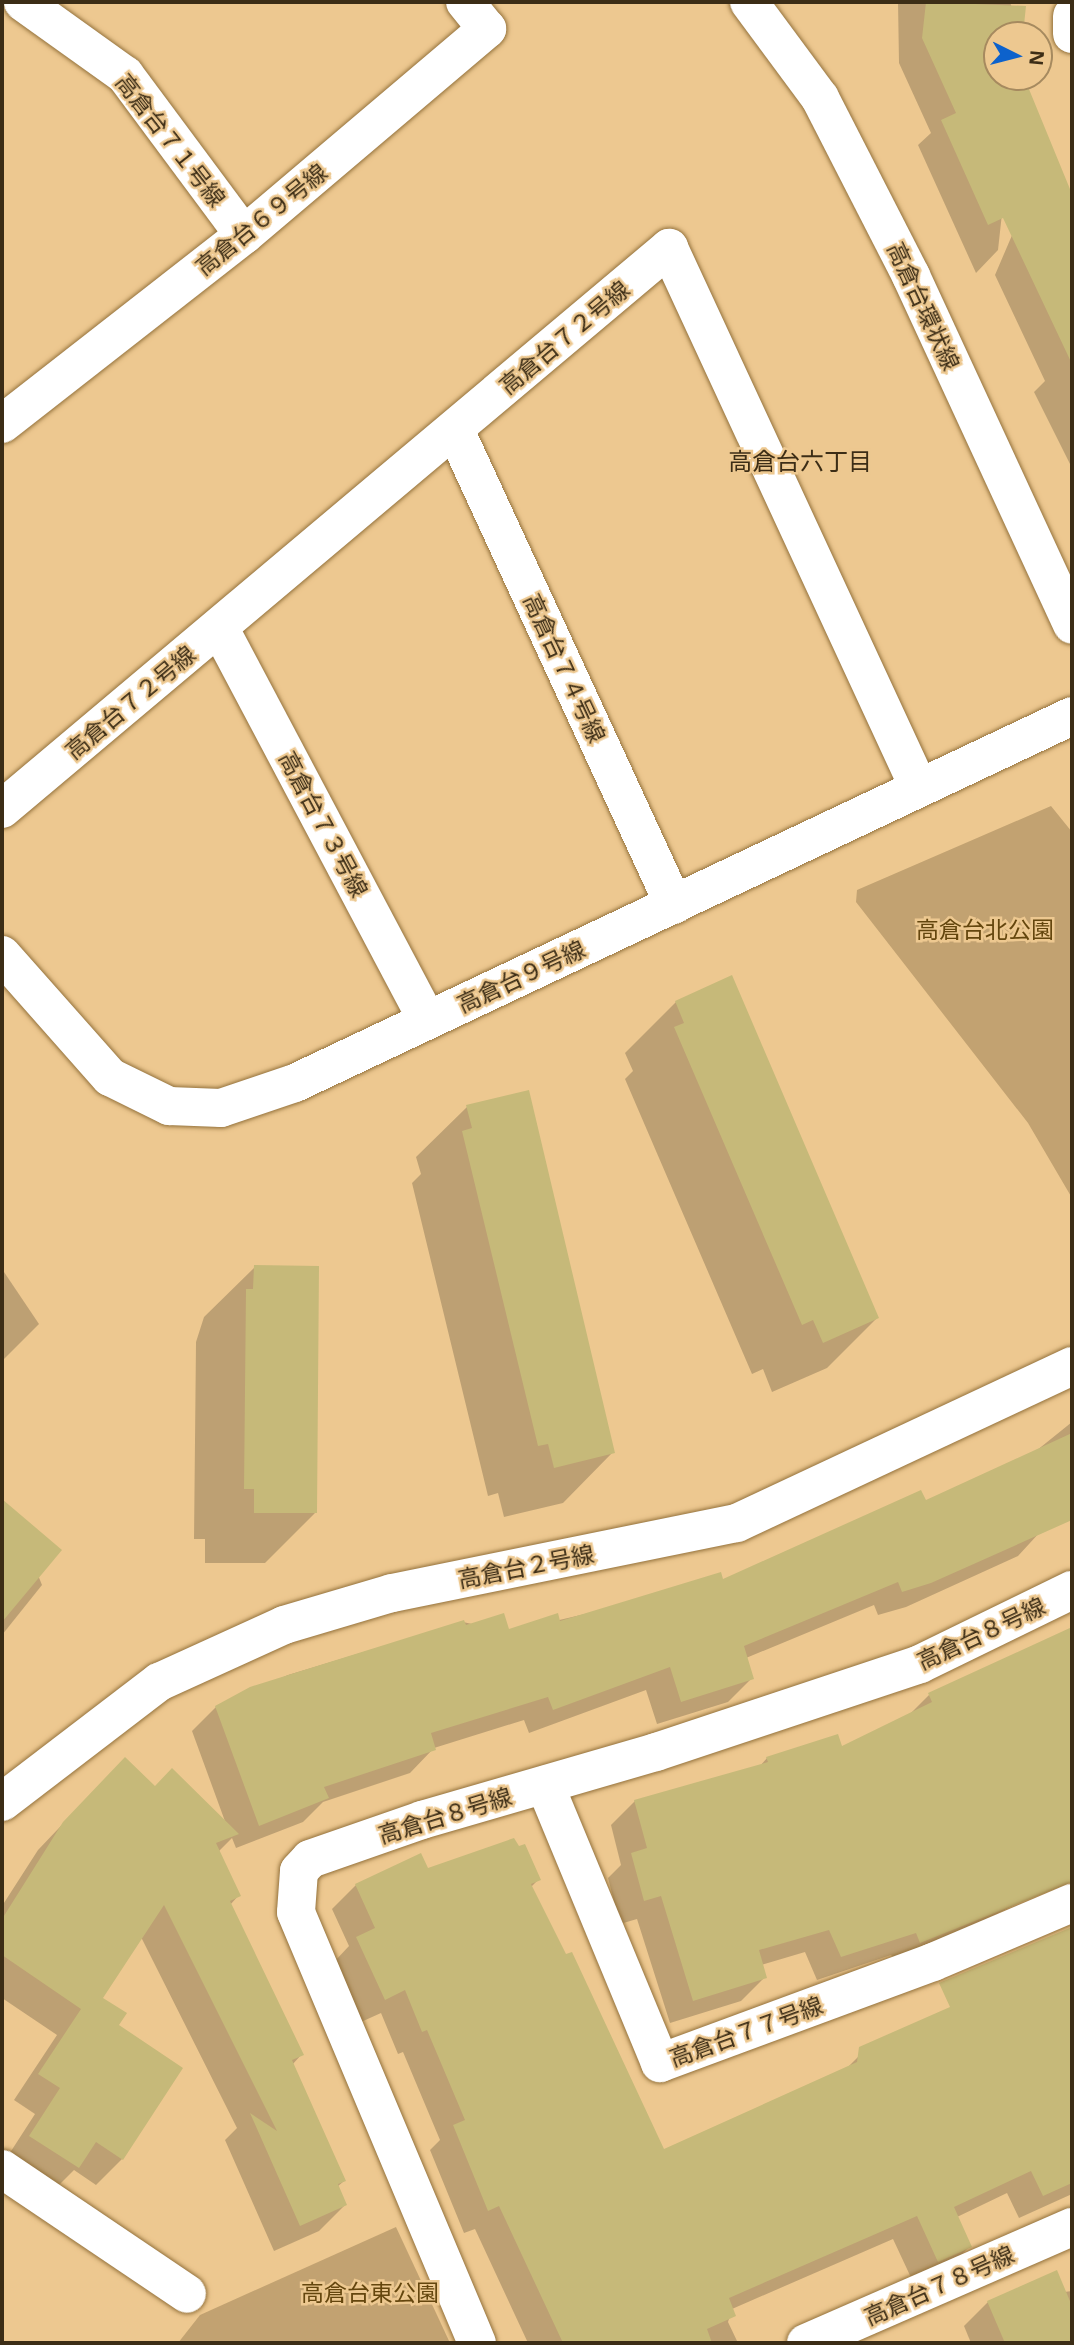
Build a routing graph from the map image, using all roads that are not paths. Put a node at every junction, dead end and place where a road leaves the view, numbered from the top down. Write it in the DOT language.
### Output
graph roads {
  1 [pos="23,2"];
  2 [pos="465,2"];
  3 [pos="749,2"];
  4 [pos="1072,16"];
  5 [pos="1072,34"];
  6 [pos="244,235"];
  7 [pos="5,413"];
  8 [pos="455,430"];
  9 [pos="1072,625"];
  10 [pos="220,629"];
  11 [pos="1072,716"];
  12 [pos="919,788"];
  13 [pos="2,809"];
  14 [pos="674,905"];
  15 [pos="2,955"];
  16 [pos="427,1020"];
  17 [pos="1072,1366"];
  18 [pos="1072,1590"];
  19 [pos="545,1785"];
  20 [pos="2,1802"];
  21 [pos="1072,1903"];
  22 [pos="2,2169"];
  23 [pos="1072,2227"];
  24 [pos="187,2294"];
  25 [pos="477,2343"];
  26 [pos="806,2343"];
  1 -- 6 [label="street, 高倉台７１号線"];
  2 -- 6 [label="street, 高倉台６９号線"];
  3 -- 9 [label="street, 高倉台環状線"];
  4 -- 5 [label="street"];
  6 -- 7 [label="street, 高倉台６９号線"];
  8 -- 10 [label="street, 高倉台７２号線"];
  8 -- 12 [label="street, 高倉台７２号線"];
  8 -- 14 [label="street, 高倉台７４号線"];
  10 -- 13 [label="street, 高倉台７２号線"];
  10 -- 16 [label="street, 高倉台７３号線"];
  11 -- 12 [label="street, 高倉台９号線"];
  12 -- 14 [label="street, 高倉台９号線"];
  14 -- 16 [label="street, 高倉台９号線"];
  15 -- 16 [label="street, 高倉台９号線"];
  17 -- 20 [label="street, 高倉台２号線"];
  18 -- 19 [label="street, 高倉台８号線"];
  19 -- 21 [label="street, 高倉台７７号線"];
  19 -- 25 [label="street, 高倉台８号線"];
  22 -- 24 [label="street"];
  23 -- 26 [label="street, 高倉台７８号線"];
}
